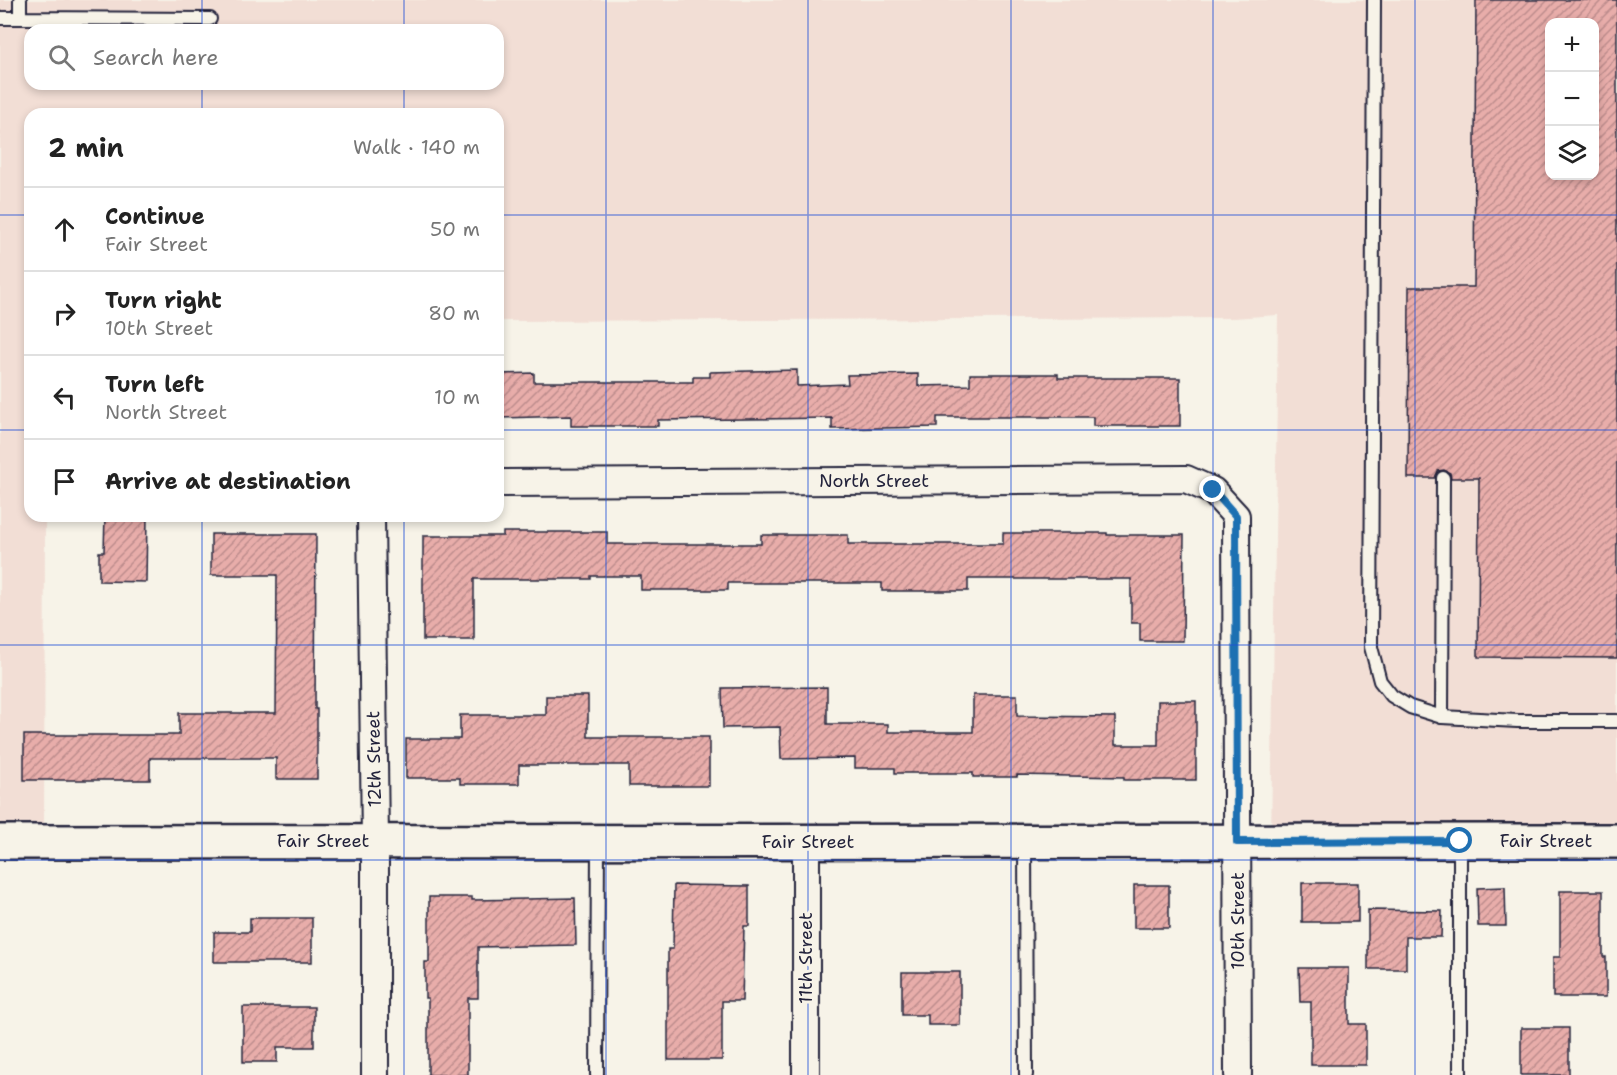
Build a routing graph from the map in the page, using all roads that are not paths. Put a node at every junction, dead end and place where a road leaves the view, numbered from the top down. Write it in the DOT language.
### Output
graph roads {
  1 [pos="20,0"];
  2 [pos="1374,0"];
  3 [pos="0,18"];
  4 [pos="20,18"];
  5 [pos="210,19"];
  6 [pos="1443,478"];
  7 [pos="504,483"];
  8 [pos="1236,516"];
  9 [pos="371,522"];
  10 [pos="1442,717"];
  11 [pos="1617,721"];
  12 [pos="375,841"];
  13 [pos="598,841"];
  14 [pos="1460,841"];
  15 [pos="1617,841"];
  16 [pos="0,842"];
  17 [pos="806,842"];
  18 [pos="1025,842"];
  19 [pos="1237,842"];
  20 [pos="375,1075"];
  21 [pos="597,1075"];
  22 [pos="806,1075"];
  23 [pos="1026,1075"];
  24 [pos="1238,1075"];
  25 [pos="1460,1075"];
  1 -- 4 [label="lane"];
  2 -- 10 [label="lane"];
  3 -- 4 [label="lane"];
  4 -- 5 [label="lane"];
  6 -- 10 [label="lane"];
  7 -- 8 [label="street, North Street"];
  8 -- 19 [label="street, 10th Street"];
  9 -- 12 [label="street, 12th Street"];
  10 -- 11 [label="lane"];
  12 -- 13 [label="street, Fair Street"];
  12 -- 16 [label="street, Fair Street"];
  12 -- 20 [label="street, 12th Street"];
  13 -- 17 [label="street, Fair Street"];
  13 -- 21 [label="lane"];
  14 -- 15 [label="street, Fair Street"];
  14 -- 19 [label="street, Fair Street"];
  14 -- 25 [label="lane"];
  17 -- 18 [label="street, Fair Street"];
  17 -- 22 [label="street, 11th Street"];
  18 -- 19 [label="street, Fair Street"];
  18 -- 23 [label="lane"];
  19 -- 24 [label="street, 10th Street"];
}
